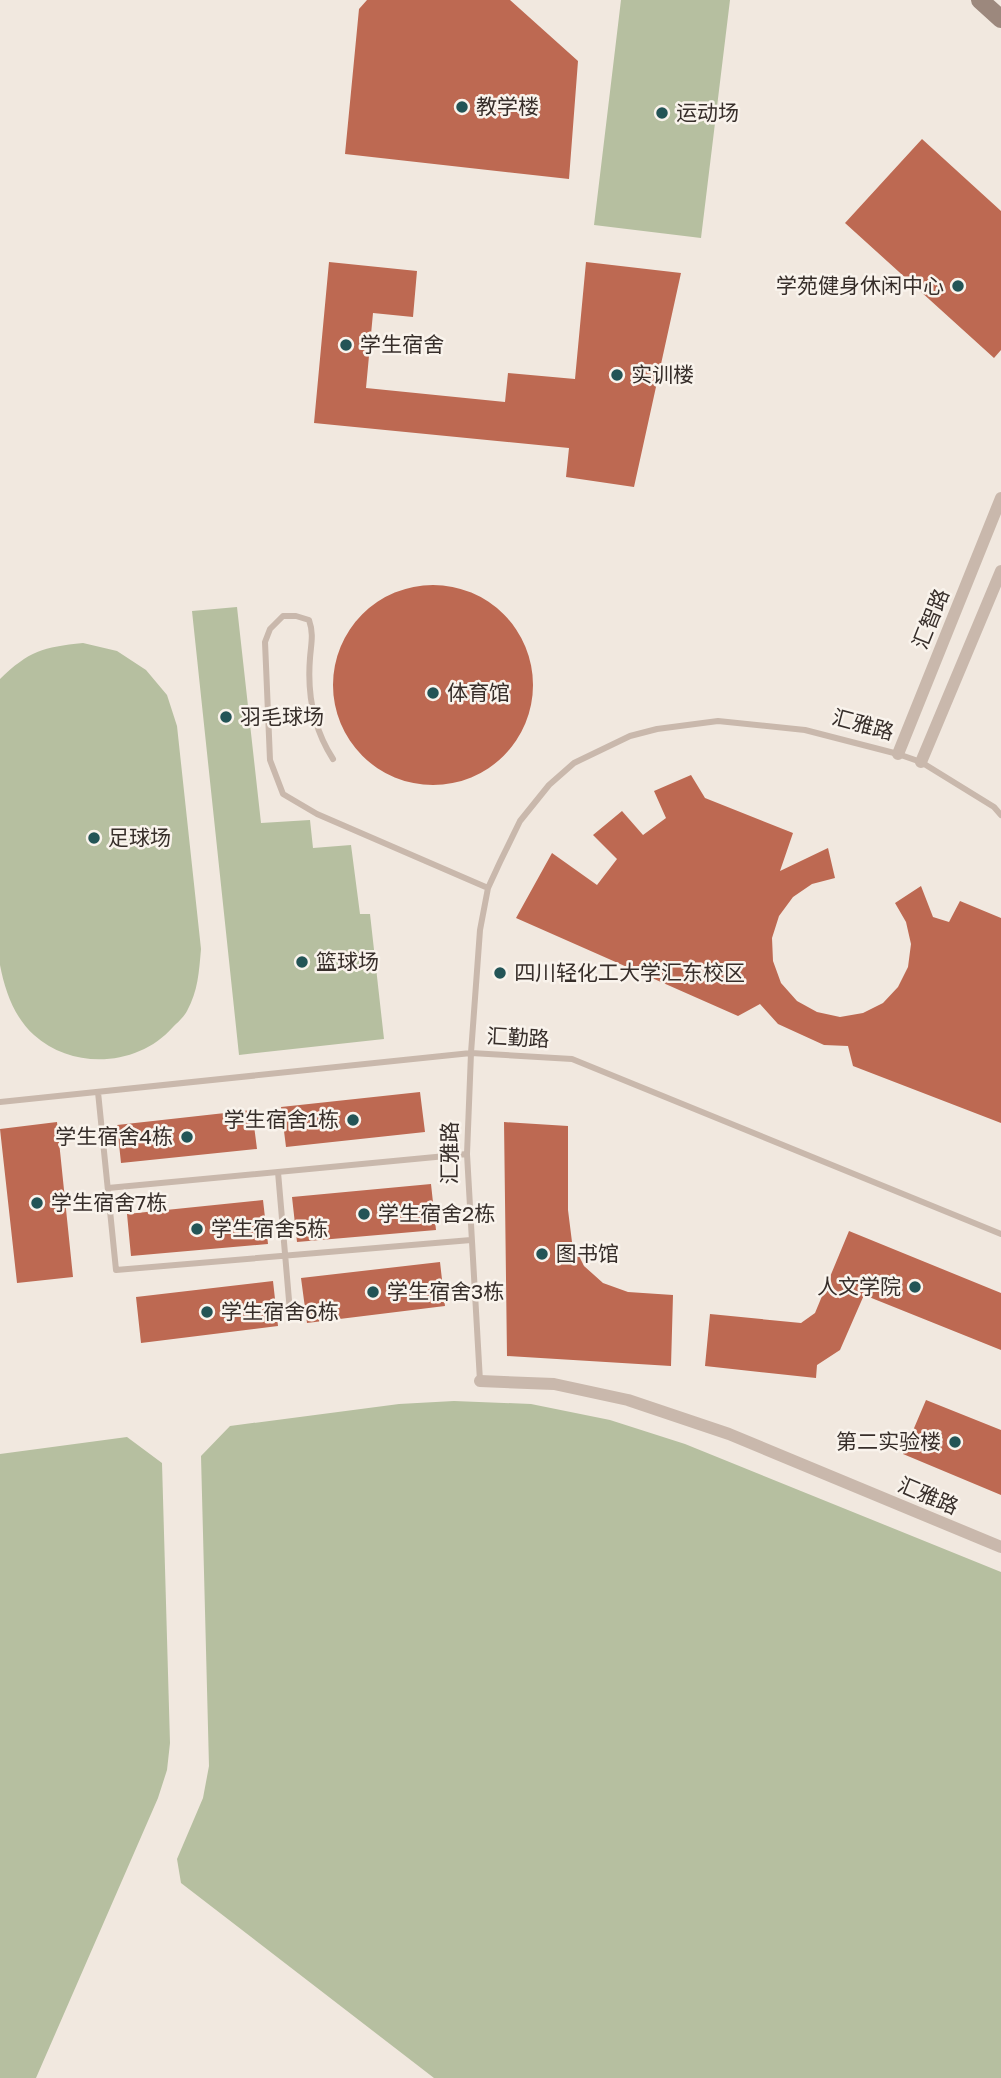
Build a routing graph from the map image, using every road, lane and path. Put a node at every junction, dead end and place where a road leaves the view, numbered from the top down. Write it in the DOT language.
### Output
graph roads {
  1 [pos="980,0"];
  2 [pos="1001,19"];
  3 [pos="1001,498"];
  4 [pos="1001,570"];
  5 [pos="898,754"];
  6 [pos="333,759"];
  7 [pos="921,762"];
  8 [pos="1001,815"];
  9 [pos="488,888"];
  10 [pos="471,1052"];
  11 [pos="98,1092"];
  12 [pos="0,1102"];
  13 [pos="467,1154"];
  14 [pos="278,1172"];
  15 [pos="108,1188"];
  16 [pos="1001,1234"];
  17 [pos="471,1240"];
  18 [pos="285,1255"];
  19 [pos="290,1312"];
  20 [pos="480,1381"];
  21 [pos="1001,1547"];
  1 -- 2 [label="main road"];
  3 -- 5 [label="street, 汇智路"];
  4 -- 7 [label="street"];
  5 -- 7 [label="lane, 汇雅路"];
  5 -- 9 [label="lane, 汇雅路"];
  6 -- 9 [label="lane"];
  7 -- 8 [label="lane, 汇雅路"];
  9 -- 10 [label="lane, 汇雅路"];
  10 -- 11 [label="lane, 汇勤路"];
  10 -- 13 [label="lane, 汇雅路"];
  10 -- 16 [label="lane, 汇勤路"];
  11 -- 12 [label="lane, 汇勤路"];
  11 -- 15 [label="lane"];
  13 -- 14 [label="lane"];
  13 -- 17 [label="lane, 汇雅路"];
  14 -- 15 [label="lane"];
  14 -- 18 [label="lane"];
  15 -- 18 [label="lane"];
  17 -- 18 [label="lane"];
  17 -- 20 [label="lane, 汇雅路"];
  18 -- 19 [label="lane"];
  20 -- 21 [label="street, 汇雅路"];
}
